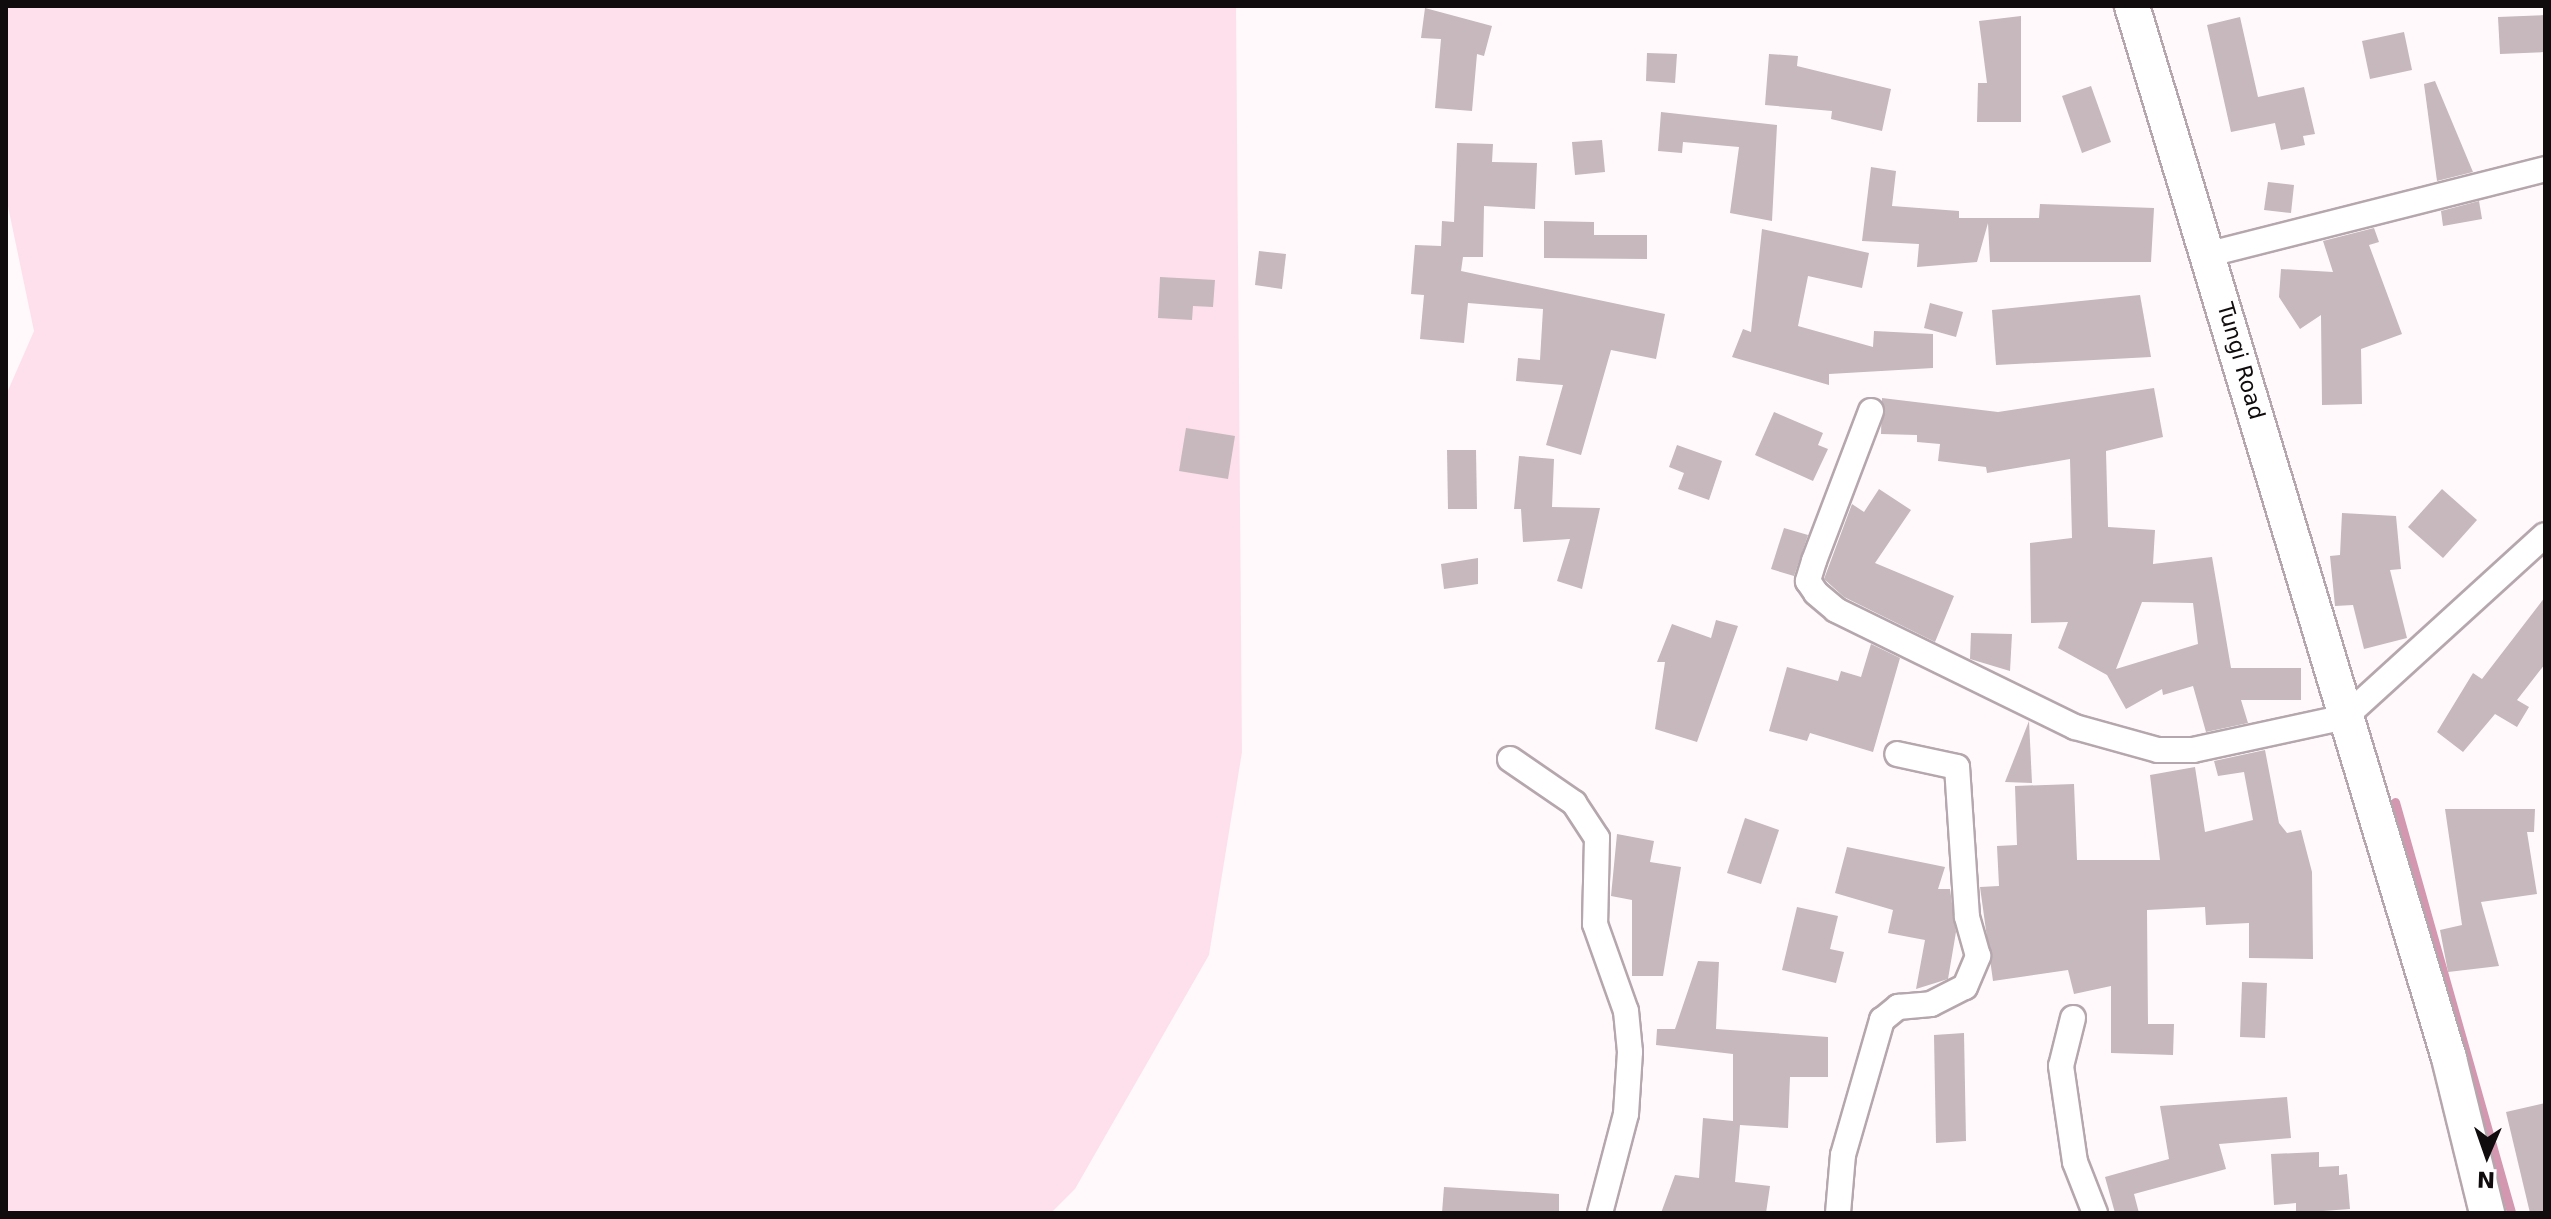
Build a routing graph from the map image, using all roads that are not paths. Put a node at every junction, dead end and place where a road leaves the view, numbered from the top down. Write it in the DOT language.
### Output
graph roads {
  1 [pos="2132,6"];
  2 [pos="2545,169"];
  3 [pos="2210,254"];
  4 [pos="1871,411"];
  5 [pos="2545,535"];
  6 [pos="2345,717"];
  7 [pos="1897,754"];
  8 [pos="1510,759"];
  9 [pos="2073,1018"];
  10 [pos="1600,1213"];
  11 [pos="1838,1213"];
  12 [pos="2095,1213"];
  13 [pos="2487,1213"];
  1 -- 3 [label="main road, Tungi Road"];
  2 -- 3 [label="street"];
  3 -- 6 [label="main road, Tungi Road"];
  4 -- 6 [label="street"];
  5 -- 6 [label="street"];
  6 -- 13 [label="main road, Tungi Road"];
  7 -- 11 [label="street"];
  8 -- 10 [label="street"];
  9 -- 12 [label="street"];
}
